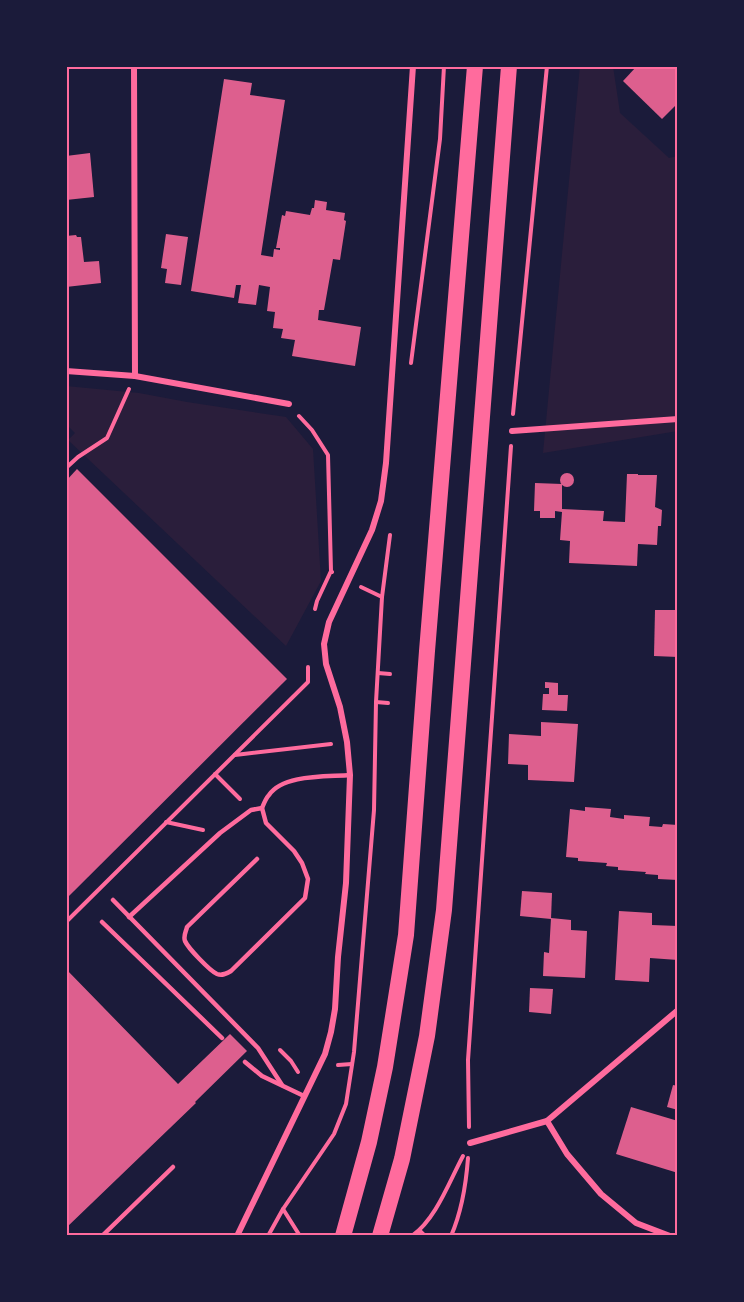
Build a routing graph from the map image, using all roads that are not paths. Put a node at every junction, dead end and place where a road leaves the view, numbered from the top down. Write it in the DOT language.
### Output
graph roads {
  1 [pos="134,66"];
  2 [pos="414,66"];
  3 [pos="475,66"];
  4 [pos="509,66"];
  5 [pos="66,371"];
  6 [pos="135,376"];
  7 [pos="289,404"];
  8 [pos="678,419"];
  9 [pos="512,431"];
  10 [pos="350,775"];
  11 [pos="262,808"];
  12 [pos="257,859"];
  13 [pos="113,900"];
  14 [pos="129,917"];
  15 [pos="102,922"];
  16 [pos="678,1010"];
  17 [pos="222,1038"];
  18 [pos="244,1062"];
  19 [pos="282,1085"];
  20 [pos="304,1096"];
  21 [pos="547,1121"];
  22 [pos="470,1143"];
  23 [pos="173,1167"];
  24 [pos="102,1236"];
  25 [pos="237,1236"];
  26 [pos="343,1236"];
  27 [pos="380,1236"];
  28 [pos="670,1236"];
  1 -- 6 [label="street"];
  2 -- 10 [label="street"];
  3 -- 26 [label="highway"];
  4 -- 27 [label="highway"];
  5 -- 6 [label="street"];
  6 -- 7 [label="street"];
  8 -- 9 [label="street"];
  10 -- 11 [label="lane"];
  10 -- 20 [label="street"];
  11 -- 12 [label="lane"];
  11 -- 14 [label="lane"];
  13 -- 14 [label="lane"];
  14 -- 19 [label="lane"];
  15 -- 17 [label="lane"];
  16 -- 21 [label="street"];
  18 -- 19 [label="lane"];
  19 -- 20 [label="lane"];
  20 -- 25 [label="street"];
  21 -- 22 [label="street"];
  21 -- 28 [label="street"];
  23 -- 24 [label="lane"];
}
